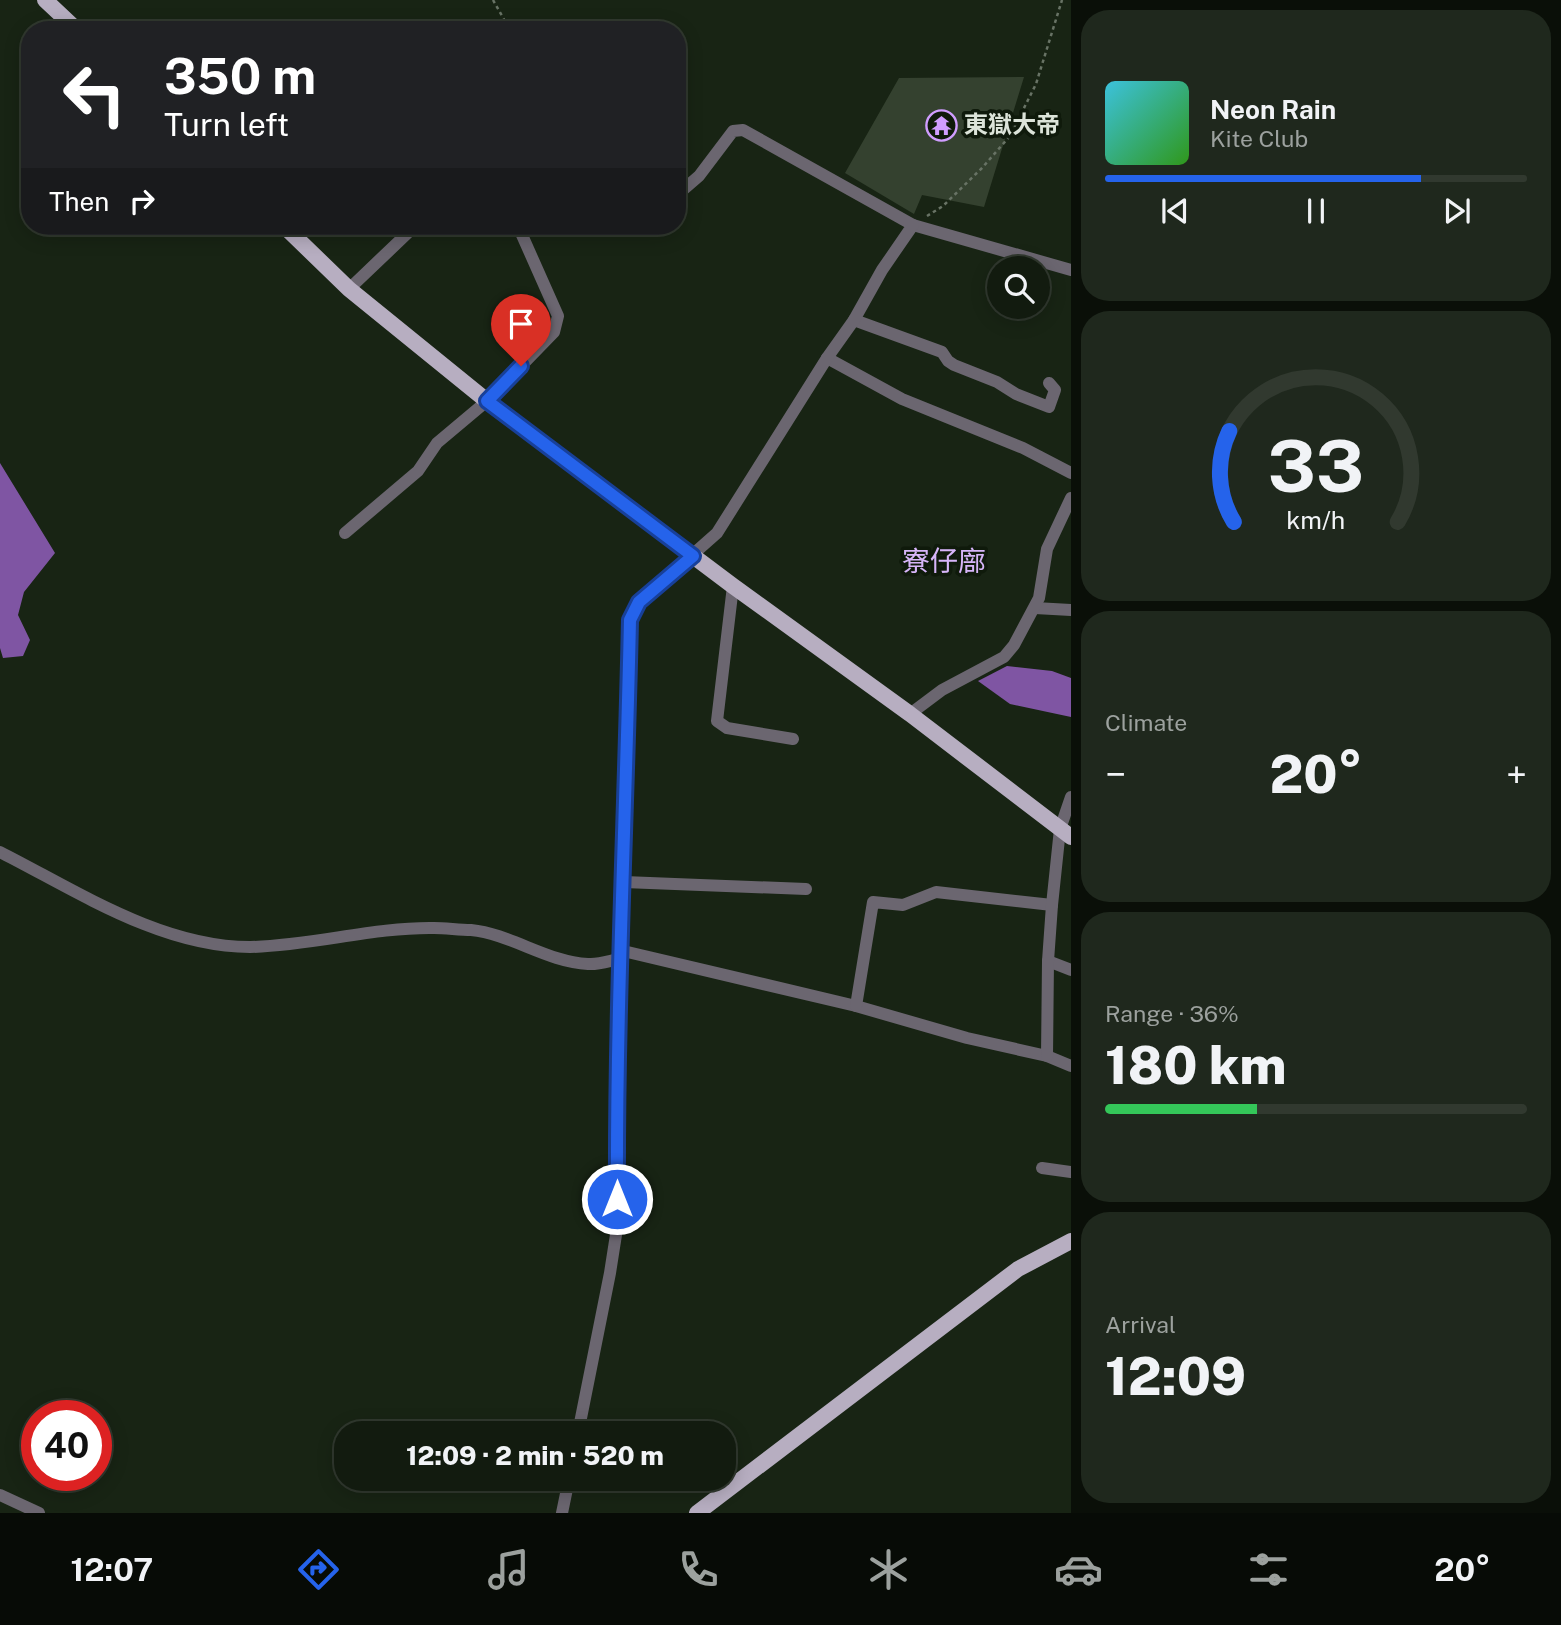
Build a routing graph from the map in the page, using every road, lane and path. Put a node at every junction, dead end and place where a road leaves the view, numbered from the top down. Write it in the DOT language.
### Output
graph roads {
  1 [pos="45,0"];
  2 [pos="493,0"];
  3 [pos="1062,0"];
  4 [pos="67,21"];
  5 [pos="505,21"];
  6 [pos="686,187"];
  7 [pos="913,225"];
  8 [pos="293,235"];
  9 [pos="406,235"];
  10 [pos="522,235"];
  11 [pos="1071,270"];
  12 [pos="349,289"];
  13 [pos="855,320"];
  14 [pos="827,358"];
  15 [pos="1049,383"];
  16 [pos="487,401"];
  17 [pos="1071,473"];
  18 [pos="1071,498"];
  19 [pos="345,533"];
  20 [pos="693,556"];
  21 [pos="733,586"];
  22 [pos="1035,608"];
  23 [pos="1071,610"];
  24 [pos="910,714"];
  25 [pos="793,739"];
  26 [pos="1071,797"];
  27 [pos="1065,833"];
  28 [pos="0,852"];
  29 [pos="624,882"];
  30 [pos="806,889"];
  31 [pos="1052,905"];
  32 [pos="619,955"];
  33 [pos="1048,961"];
  34 [pos="1071,970"];
  35 [pos="856,1006"];
  36 [pos="1047,1056"];
  37 [pos="1071,1066"];
  38 [pos="1042,1168"];
  39 [pos="1071,1172"];
  40 [pos="1071,1241"];
  41 [pos="580,1421"];
  42 [pos="567,1491"];
  43 [pos="0,1495"];
  44 [pos="39,1513"];
  45 [pos="562,1513"];
  46 [pos="697,1513"];
  1 -- 4 [label="main road"];
  2 -- 5 [label="path"];
  3 -- 7 [label="path"];
  6 -- 7 [label="street"];
  7 -- 11 [label="street"];
  7 -- 13 [label="street"];
  8 -- 12 [label="main road"];
  9 -- 12 [label="street"];
  10 -- 16 [label="street"];
  12 -- 16 [label="main road"];
  13 -- 14 [label="street"];
  13 -- 15 [label="street"];
  14 -- 17 [label="street"];
  14 -- 20 [label="street"];
  16 -- 19 [label="street"];
  16 -- 20 [label="main road"];
  18 -- 22 [label="street"];
  20 -- 21 [label="main road"];
  20 -- 29 [label="street"];
  21 -- 24 [label="main road"];
  21 -- 25 [label="street"];
  22 -- 23 [label="street"];
  22 -- 24 [label="street"];
  24 -- 27 [label="main road"];
  26 -- 27 [label="street"];
  27 -- 31 [label="street"];
  28 -- 32 [label="street"];
  29 -- 30 [label="street"];
  29 -- 32 [label="street"];
  31 -- 33 [label="street"];
  31 -- 35 [label="street"];
  32 -- 35 [label="street"];
  32 -- 41 [label="street"];
  33 -- 34 [label="street"];
  33 -- 36 [label="street"];
  35 -- 36 [label="street"];
  36 -- 37 [label="street"];
  38 -- 39 [label="street"];
  40 -- 46 [label="main road"];
  42 -- 45 [label="street"];
  43 -- 44 [label="street"];
}
